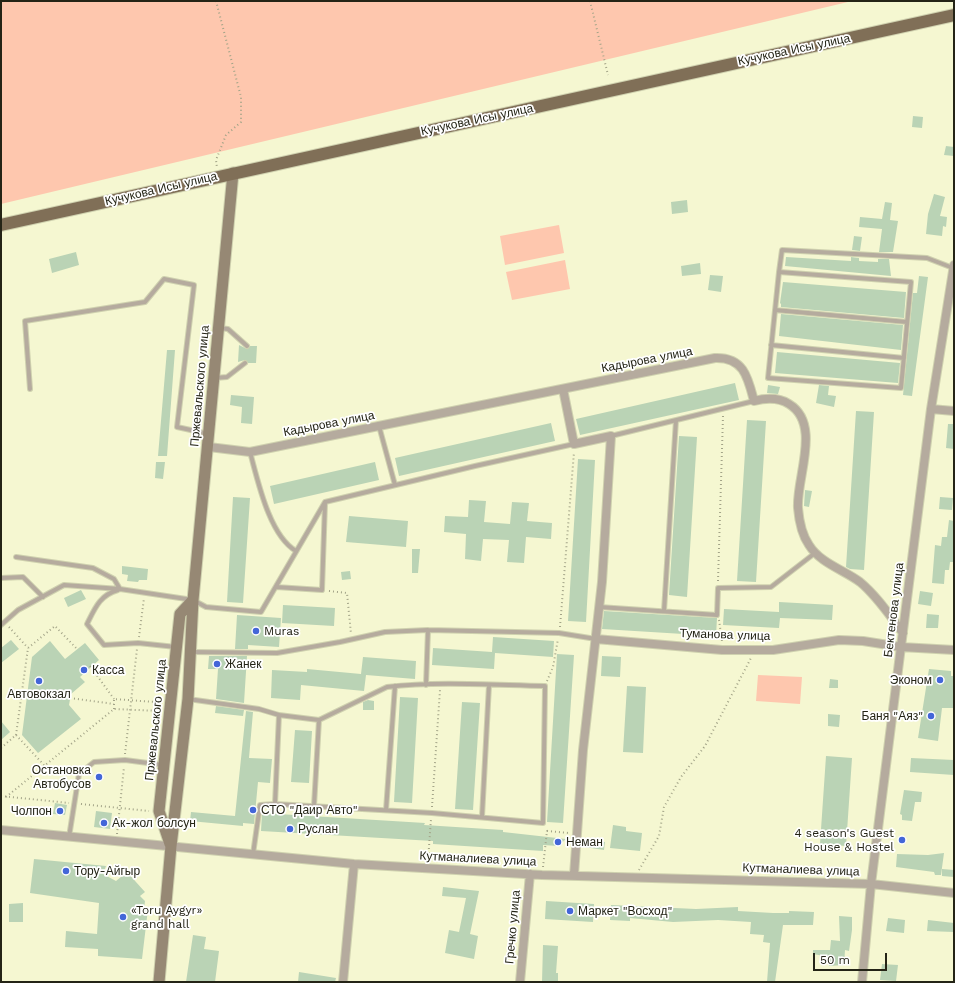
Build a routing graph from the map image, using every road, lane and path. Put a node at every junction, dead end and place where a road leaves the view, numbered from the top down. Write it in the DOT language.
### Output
graph roads {
  1 [pos="216,1"];
  2 [pos="590,1"];
  3 [pos="954,15"];
  4 [pos="608,75"];
  5 [pos="233,173"];
  6 [pos="217,177"];
  7 [pos="1,225"];
  8 [pos="953,267"];
  9 [pos="779,272"];
  10 [pos="775,310"];
  11 [pos="907,322"];
  12 [pos="218,328"];
  13 [pos="771,344"];
  14 [pos="247,346"];
  15 [pos="904,358"];
  16 [pos="245,362"];
  17 [pos="213,378"];
  18 [pos="30,389"];
  19 [pos="563,389"];
  20 [pos="754,401"];
  21 [pos="723,409"];
  22 [pos="931,409"];
  23 [pos="954,411"];
  24 [pos="676,420"];
  25 [pos="379,426"];
  26 [pos="209,434"];
  27 [pos="611,436"];
  28 [pos="574,444"];
  29 [pos="209,446"];
  30 [pos="250,452"];
  31 [pos="395,485"];
  32 [pos="324,502"];
  33 [pos="296,551"];
  34 [pos="815,553"];
  35 [pos="16,556"];
  36 [pos="1,578"];
  37 [pos="276,587"];
  38 [pos="718,588"];
  39 [pos="120,589"];
  40 [pos="322,590"];
  41 [pos="145,593"];
  42 [pos="43,597"];
  43 [pos="193,600"];
  44 [pos="599,607"];
  45 [pos="664,612"];
  46 [pos="717,615"];
  47 [pos="3,624"];
  48 [pos="428,630"];
  49 [pos="559,633"];
  50 [pos="903,634"];
  51 [pos="596,638"];
  52 [pos="352,640"];
  53 [pos="138,643"];
  54 [pos="177,647"];
  55 [pos="901,647"];
  56 [pos="28,648"];
  57 [pos="78,649"];
  58 [pos="722,650"];
  59 [pos="755,650"];
  60 [pos="954,650"];
  61 [pos="191,652"];
  62 [pos="137,653"];
  63 [pos="90,666"];
  64 [pos="426,685"];
  65 [pos="441,685"];
  66 [pos="489,685"];
  67 [pos="395,686"];
  68 [pos="545,686"];
  69 [pos="70,698"];
  70 [pos="114,699"];
  71 [pos="188,699"];
  72 [pos="131,700"];
  73 [pos="155,702"];
  74 [pos="114,704"];
  75 [pos="114,709"];
  76 [pos="130,709"];
  77 [pos="155,710"];
  78 [pos="279,715"];
  79 [pos="319,720"];
  80 [pos="16,735"];
  81 [pos="1,748"];
  82 [pos="125,760"];
  83 [pos="44,765"];
  84 [pos="164,765"];
  85 [pos="6,797"];
  86 [pos="275,804"];
  87 [pos="314,806"];
  88 [pos="386,810"];
  89 [pos="432,813"];
  90 [pos="482,817"];
  91 [pos="1,830"];
  92 [pos="577,834"];
  93 [pos="69,836"];
  94 [pos="116,841"];
  95 [pos="171,846"];
  96 [pos="253,854"];
  97 [pos="354,864"];
  98 [pos="428,868"];
  99 [pos="530,874"];
  100 [pos="542,875"];
  101 [pos="574,875"];
  102 [pos="635,877"];
  103 [pos="871,884"];
  104 [pos="954,893"];
  105 [pos="159,982"];
  106 [pos="343,982"];
  107 [pos="520,982"];
  108 [pos="862,982"];
  1 -- 6 [label="path"];
  2 -- 4 [label="path"];
  3 -- 5 [label="main road, Кучукова Исы улица"];
  5 -- 6 [label="main road, Кучукова Исы улица"];
  5 -- 12 [label="main road, Пржевальского улица"];
  6 -- 7 [label="main road, Кучукова Исы улица"];
  8 -- 9 [label="lane"];
  8 -- 22 [label="street, Бектенова улица"];
  9 -- 10 [label="lane"];
  9 -- 11 [label="lane"];
  10 -- 11 [label="lane"];
  10 -- 13 [label="lane"];
  11 -- 15 [label="lane"];
  12 -- 14 [label="lane"];
  12 -- 17 [label="main road, Пржевальского улица"];
  13 -- 15 [label="lane"];
  13 -- 15 [label="lane"];
  16 -- 17 [label="lane"];
  17 -- 26 [label="main road, Пржевальского улица"];
  18 -- 26 [label="lane"];
  19 -- 20 [label="street, Кадырова улица"];
  19 -- 25 [label="street, Кадырова улица"];
  19 -- 28 [label="street"];
  20 -- 21 [label="lane"];
  20 -- 34 [label="street"];
  21 -- 24 [label="lane"];
  21 -- 38 [label="path"];
  22 -- 23 [label="street"];
  22 -- 50 [label="street, Бектенова улица"];
  24 -- 27 [label="lane"];
  24 -- 45 [label="lane"];
  25 -- 30 [label="street, Кадырова улица"];
  25 -- 31 [label="lane"];
  26 -- 29 [label="main road, Пржевальского улица"];
  27 -- 28 [label="street"];
  27 -- 44 [label="street"];
  28 -- 31 [label="lane"];
  28 -- 49 [label="path"];
  29 -- 30 [label="street, Кадырова улица"];
  29 -- 43 [label="main road, Пржевальского улица"];
  30 -- 33 [label="lane"];
  31 -- 32 [label="lane"];
  32 -- 33 [label="lane"];
  32 -- 40 [label="lane"];
  33 -- 37 [label="lane"];
  34 -- 38 [label="lane"];
  34 -- 50 [label="street"];
  35 -- 39 [label="lane"];
  36 -- 42 [label="lane"];
  37 -- 40 [label="lane"];
  37 -- 43 [label="lane"];
  38 -- 46 [label="lane"];
  39 -- 41 [label="lane"];
  39 -- 42 [label="lane"];
  39 -- 53 [label="lane"];
  40 -- 52 [label="path"];
  41 -- 43 [label="lane"];
  41 -- 53 [label="path"];
  42 -- 47 [label="lane"];
  43 -- 54 [label="main road, Пржевальского улица"];
  43 -- 61 [label="main road, Пржевальского улица"];
  44 -- 45 [label="lane"];
  44 -- 51 [label="street"];
  45 -- 46 [label="lane"];
  46 -- 58 [label="path"];
  47 -- 56 [label="path"];
  48 -- 49 [label="lane"];
  48 -- 52 [label="lane"];
  48 -- 64 [label="lane"];
  49 -- 51 [label="lane"];
  49 -- 68 [label="path"];
  50 -- 55 [label="street, Бектенова улица"];
  51 -- 58 [label="street, Туманова улица"];
  51 -- 92 [label="street"];
  52 -- 61 [label="lane"];
  53 -- 54 [label="lane"];
  54 -- 84 [label="main road, Пржевальского улица"];
  55 -- 59 [label="street, Туманова улица"];
  55 -- 60 [label="street, Туманова улица"];
  55 -- 103 [label="street, Бектенова улица"];
  56 -- 57 [label="path"];
  56 -- 80 [label="path"];
  58 -- 59 [label="street, Туманова улица"];
  59 -- 102 [label="path"];
  61 -- 71 [label="main road, Пржевальского улица"];
  62 -- 72 [label="path"];
  63 -- 70 [label="path"];
  64 -- 65 [label="lane"];
  64 -- 67 [label="lane"];
  65 -- 66 [label="lane"];
  65 -- 89 [label="path"];
  66 -- 68 [label="lane"];
  66 -- 90 [label="lane"];
  67 -- 79 [label="lane"];
  67 -- 88 [label="lane"];
  68 -- 90 [label="lane"];
  69 -- 74 [label="path"];
  70 -- 72 [label="path"];
  70 -- 74 [label="path"];
  71 -- 78 [label="lane"];
  71 -- 95 [label="main road, Пржевальского улица"];
  72 -- 73 [label="path"];
  72 -- 76 [label="path"];
  74 -- 75 [label="path"];
  75 -- 76 [label="path"];
  75 -- 83 [label="path"];
  76 -- 77 [label="path"];
  76 -- 82 [label="path"];
  78 -- 79 [label="lane"];
  78 -- 86 [label="lane"];
  79 -- 87 [label="lane"];
  80 -- 81 [label="path"];
  80 -- 83 [label="path"];
  82 -- 84 [label="lane"];
  82 -- 93 [label="lane"];
  82 -- 94 [label="path"];
  83 -- 85 [label="path"];
  84 -- 95 [label="main road, Пржевальского улица"];
  86 -- 87 [label="lane"];
  86 -- 96 [label="lane"];
  87 -- 88 [label="lane"];
  88 -- 89 [label="lane"];
  89 -- 90 [label="lane"];
  89 -- 98 [label="path"];
  91 -- 93 [label="street, Кутманалиева улица"];
  92 -- 100 [label="path"];
  92 -- 101 [label="street"];
  93 -- 94 [label="street, Кутманалиева улица"];
  94 -- 95 [label="street, Кутманалиева улица"];
  95 -- 96 [label="street, Кутманалиева улица"];
  95 -- 105 [label="main road, Пржевальского улица"];
  96 -- 97 [label="street, Кутманалиева улица"];
  97 -- 98 [label="street, Кутманалиева улица"];
  97 -- 106 [label="street"];
  98 -- 99 [label="street, Кутманалиева улица"];
  99 -- 100 [label="street, Кутманалиева улица"];
  99 -- 107 [label="street, Гречко улица"];
  100 -- 101 [label="street, Кутманалиева улица"];
  101 -- 102 [label="street, Кутманалиева улица"];
  102 -- 103 [label="street, Кутманалиева улица"];
  103 -- 104 [label="street, Кутманалиева улица"];
  103 -- 108 [label="street, Бектенова улица"];
}
